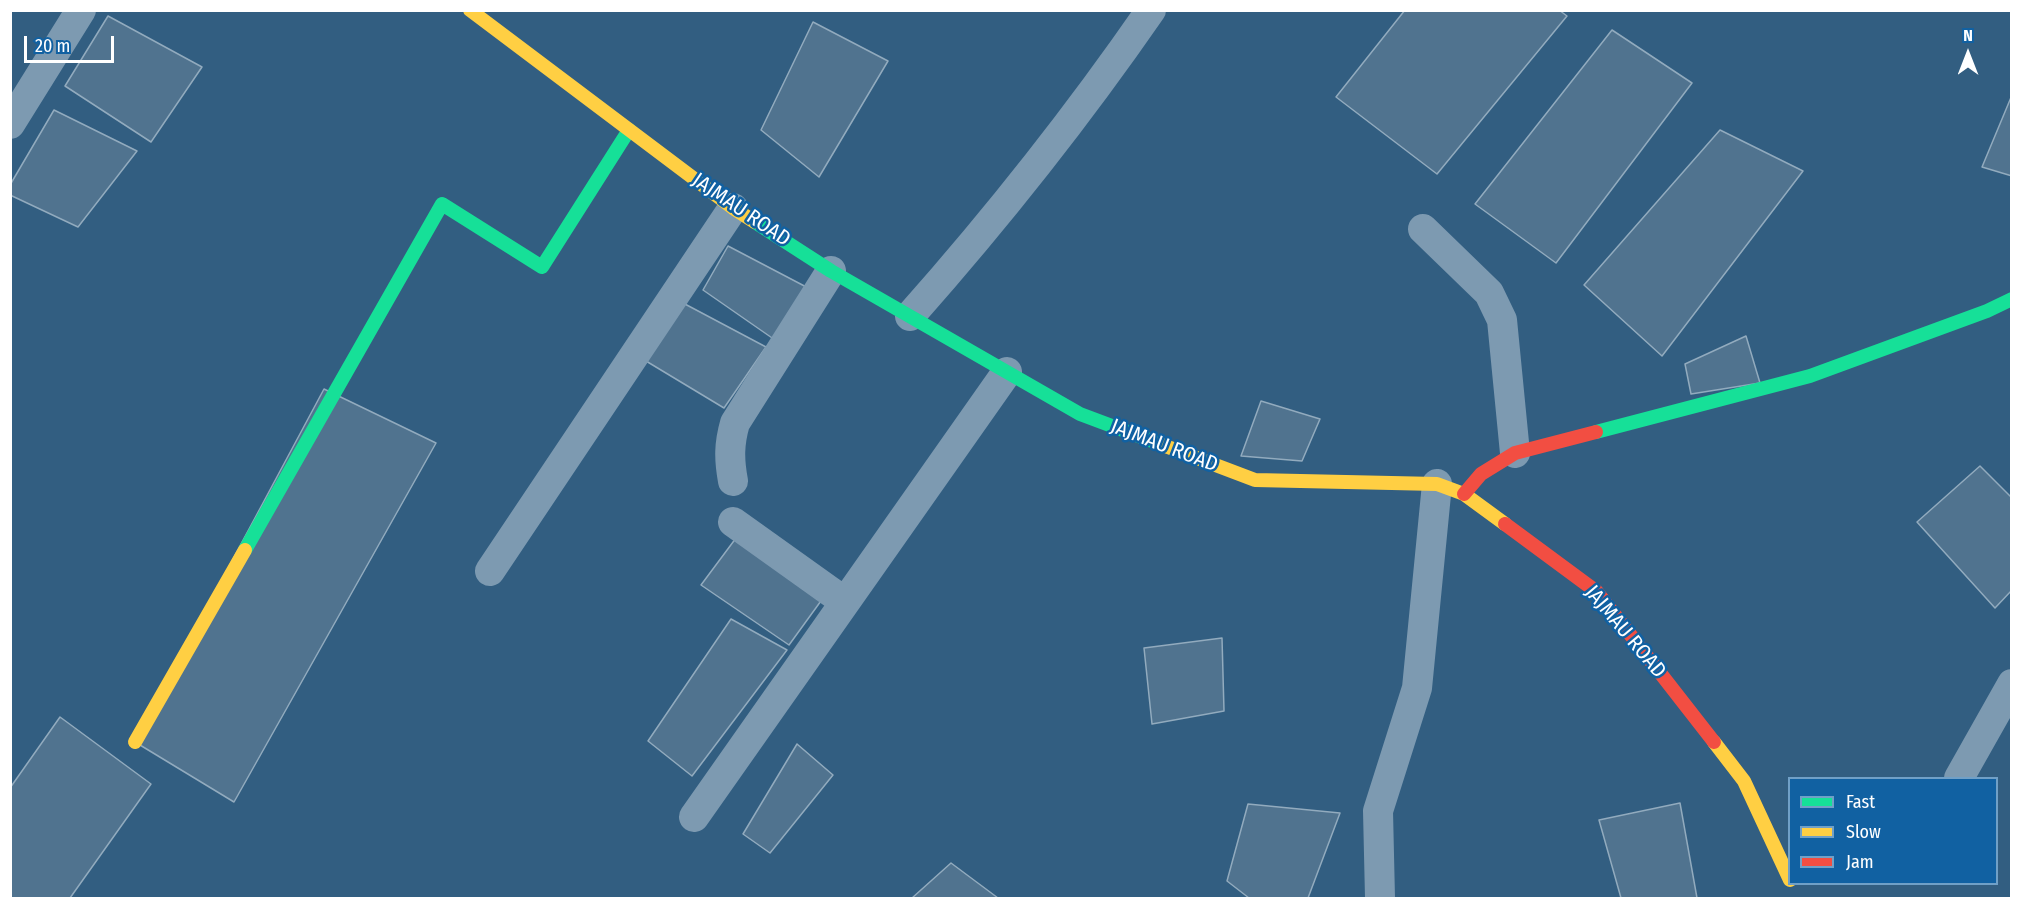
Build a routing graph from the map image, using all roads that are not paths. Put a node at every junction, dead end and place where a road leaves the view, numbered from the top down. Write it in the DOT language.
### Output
graph roads {
  1 [pos="81,10"];
  2 [pos="470,10"];
  3 [pos="1151,10"];
  4 [pos="10,124"];
  5 [pos="629,130"];
  6 [pos="733,208"];
  7 [pos="1423,230"];
  8 [pos="831,271"];
  9 [pos="2012,299"];
  10 [pos="910,316"];
  11 [pos="1006,372"];
  12 [pos="1515,453"];
  13 [pos="734,481"];
  14 [pos="1437,484"];
  15 [pos="1464,494"];
  16 [pos="733,522"];
  17 [pos="490,571"];
  18 [pos="845,602"];
  19 [pos="2012,684"];
  20 [pos="135,742"];
  21 [pos="1960,777"];
  22 [pos="694,817"];
  23 [pos="1783,853"];
  24 [pos="1788,874"];
  25 [pos="1380,898"];
  1 -- 4 [label="street"];
  2 -- 5 [label="street, JAJMAU ROAD"];
  3 -- 10 [label="street"];
  5 -- 6 [label="street, JAJMAU ROAD"];
  5 -- 20 [label="street"];
  6 -- 8 [label="street, JAJMAU ROAD"];
  6 -- 17 [label="street"];
  7 -- 12 [label="street"];
  8 -- 10 [label="street, JAJMAU ROAD"];
  8 -- 13 [label="street"];
  9 -- 12 [label="street"];
  10 -- 11 [label="street, JAJMAU ROAD"];
  11 -- 14 [label="street, JAJMAU ROAD"];
  11 -- 18 [label="street"];
  12 -- 15 [label="street"];
  14 -- 15 [label="street, JAJMAU ROAD"];
  14 -- 25 [label="street"];
  15 -- 23 [label="street, JAJMAU ROAD"];
  16 -- 18 [label="street"];
  18 -- 22 [label="street"];
  19 -- 21 [label="street"];
  23 -- 24 [label="street, JAJMAU ROAD"];
}
